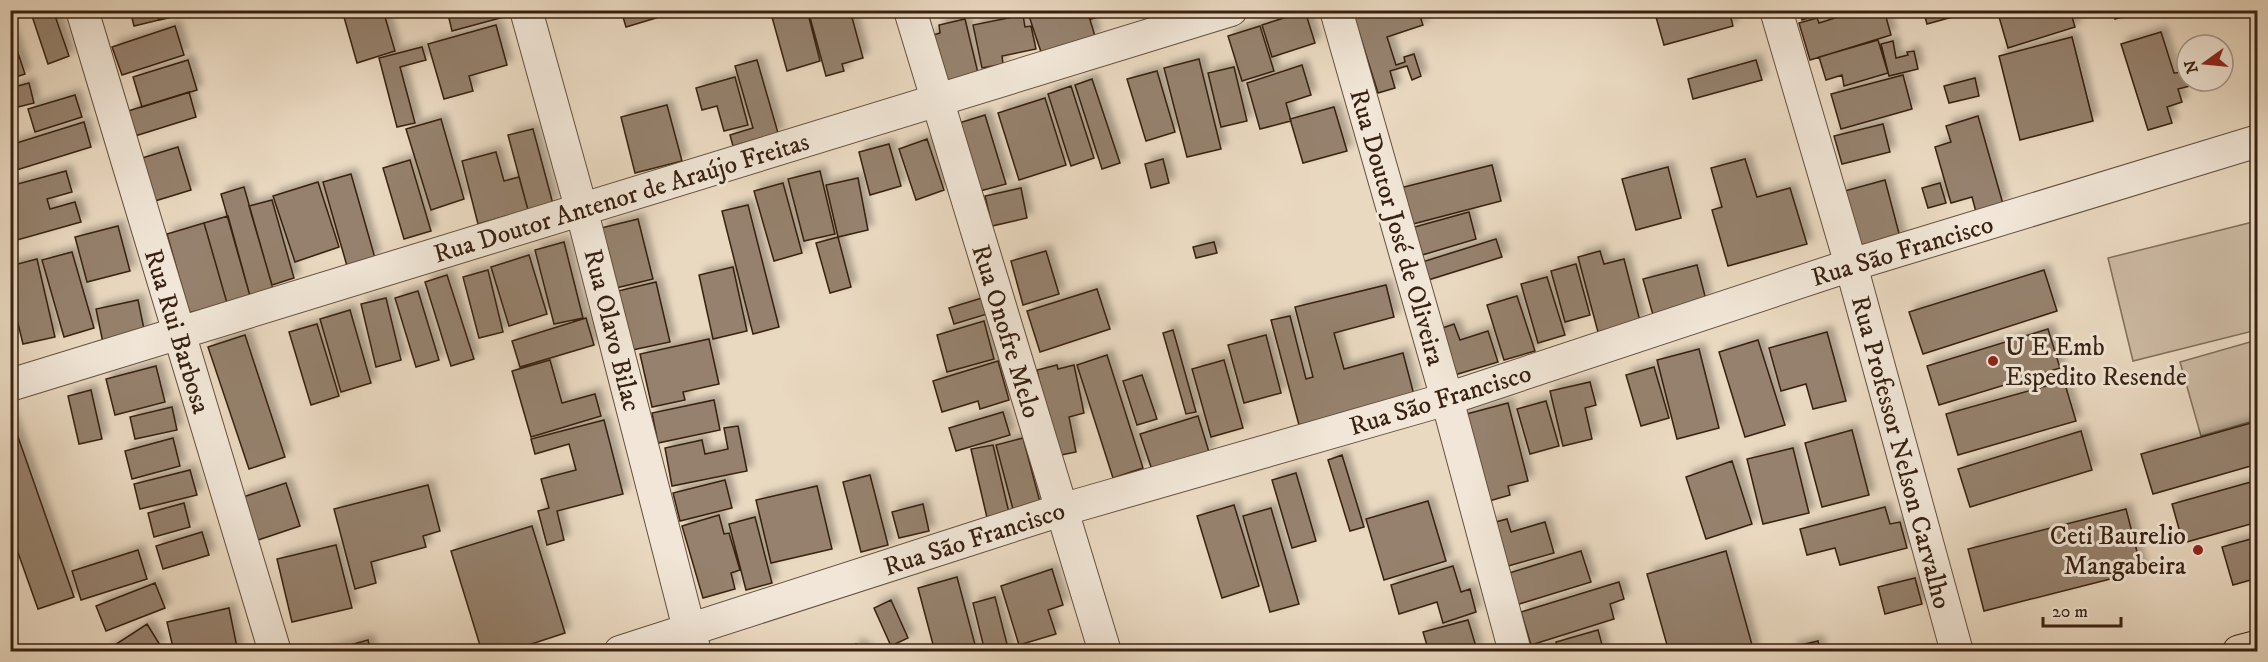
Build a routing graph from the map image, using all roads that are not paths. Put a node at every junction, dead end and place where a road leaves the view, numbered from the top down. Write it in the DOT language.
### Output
graph roads {
  1 [pos="82,10"];
  2 [pos="526,10"];
  3 [pos="910,10"];
  4 [pos="1232,10"];
  5 [pos="1336,10"];
  6 [pos="1776,10"];
  7 [pos="938,100"];
  8 [pos="2258,141"];
  9 [pos="581,208"];
  10 [pos="1851,265"];
  11 [pos="178,333"];
  12 [pos="10,385"];
  13 [pos="1447,399"];
  14 [pos="1061,510"];
  15 [pos="692,640"];
  16 [pos="2258,646"];
  17 [pos="275,651"];
  18 [pos="620,651"];
  19 [pos="1105,651"];
  20 [pos="1515,651"];
  21 [pos="1957,651"];
  22 [pos="2239,651"];
  1 -- 11 [label="street, Rua Rui Barbosa"];
  2 -- 9 [label="street, Rua Olavo Bilac"];
  3 -- 7 [label="street, Rua Onofre Melo"];
  4 -- 7 [label="street, Rua Doutor Antenor de Araújo Freitas"];
  5 -- 13 [label="street, Rua Doutor José de Oliveira"];
  6 -- 10 [label="street, Rua Professor Nelson Carvalho"];
  7 -- 9 [label="street, Rua Doutor Antenor de Araújo Freitas"];
  7 -- 14 [label="street, Rua Onofre Melo"];
  8 -- 10 [label="street, Rua São Francisco"];
  9 -- 11 [label="street, Rua Doutor Antenor de Araújo Freitas"];
  9 -- 15 [label="street, Rua Olavo Bilac"];
  10 -- 13 [label="street, Rua São Francisco"];
  10 -- 21 [label="street, Rua Professor Nelson Carvalho"];
  11 -- 12 [label="street, Rua Doutor Antenor de Araújo Freitas"];
  11 -- 17 [label="street, Rua Rui Barbosa"];
  13 -- 14 [label="street, Rua São Francisco"];
  13 -- 20 [label="street, Rua Doutor José de Oliveira"];
  14 -- 15 [label="street, Rua São Francisco"];
  14 -- 19 [label="street, Rua Onofre Melo"];
  15 -- 18 [label="street, Rua São Francisco"];
  16 -- 22 [label="main road"];
}
